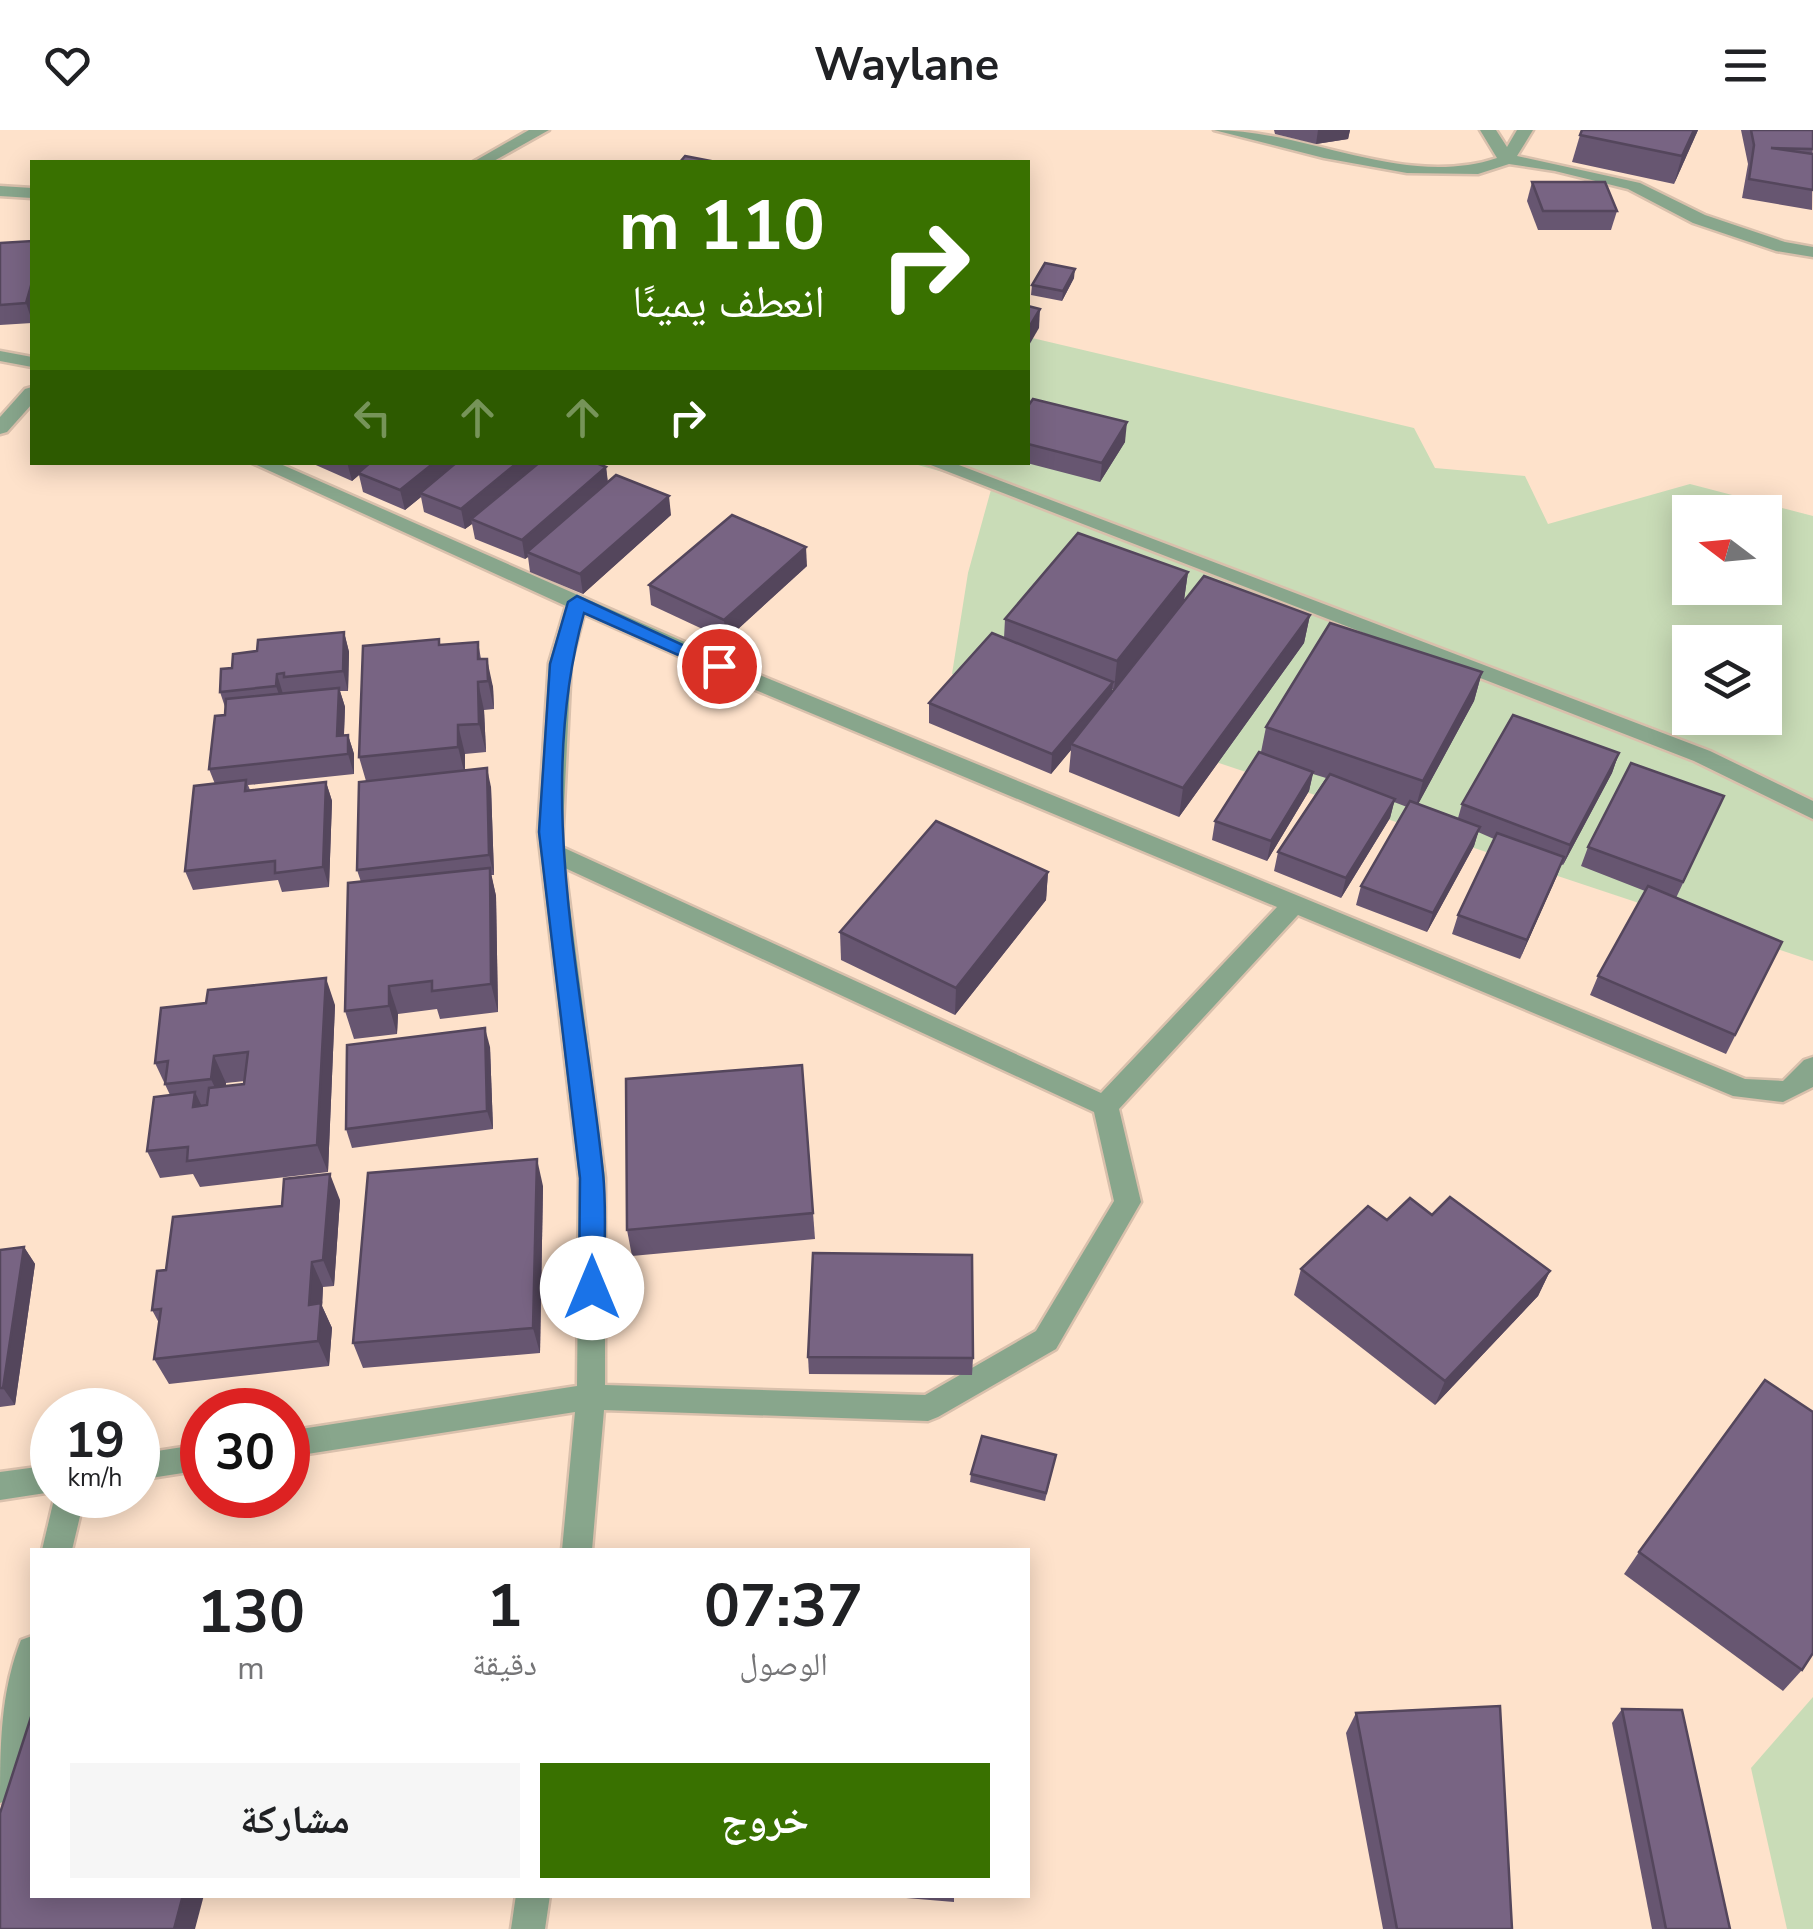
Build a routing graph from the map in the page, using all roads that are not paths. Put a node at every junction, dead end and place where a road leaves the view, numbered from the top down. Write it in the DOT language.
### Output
graph roads {
  1 [pos="541,130"];
  2 [pos="1222,130"];
  3 [pos="1488,130"];
  4 [pos="1525,130"];
  5 [pos="485,160"];
  6 [pos="1506,160"];
  7 [pos="0,190"];
  8 [pos="30,193"];
  9 [pos="1813,252"];
  10 [pos="0,356"];
  11 [pos="30,362"];
  12 [pos="30,395"];
  13 [pos="0,428"];
  14 [pos="266,465"];
  15 [pos="940,465"];
  16 [pos="577,602"];
  17 [pos="1813,811"];
  18 [pos="552,852"];
  19 [pos="1294,904"];
  20 [pos="1813,1067"];
  21 [pos="1104,1106"];
  22 [pos="591,1397"];
  23 [pos="310,1441"];
  24 [pos="30,1482"];
  25 [pos="0,1486"];
  26 [pos="65,1518"];
  27 [pos="57,1548"];
  28 [pos="577,1548"];
  29 [pos="30,1660"];
  30 [pos="0,1787"];
  31 [pos="533,1898"];
  32 [pos="528,1929"];
  1 -- 5 [label="street"];
  2 -- 6 [label="street"];
  3 -- 6 [label="street"];
  4 -- 6 [label="street"];
  6 -- 9 [label="street"];
  7 -- 8 [label="street"];
  10 -- 11 [label="street"];
  12 -- 13 [label="street"];
  14 -- 16 [label="street"];
  15 -- 17 [label="street"];
  16 -- 18 [label="street"];
  16 -- 19 [label="street"];
  18 -- 21 [label="street"];
  18 -- 22 [label="street"];
  19 -- 20 [label="street"];
  19 -- 21 [label="street"];
  21 -- 22 [label="street"];
  22 -- 23 [label="street"];
  22 -- 28 [label="street"];
  24 -- 25 [label="street"];
  26 -- 27 [label="street"];
  29 -- 30 [label="street"];
  31 -- 32 [label="street"];
}
